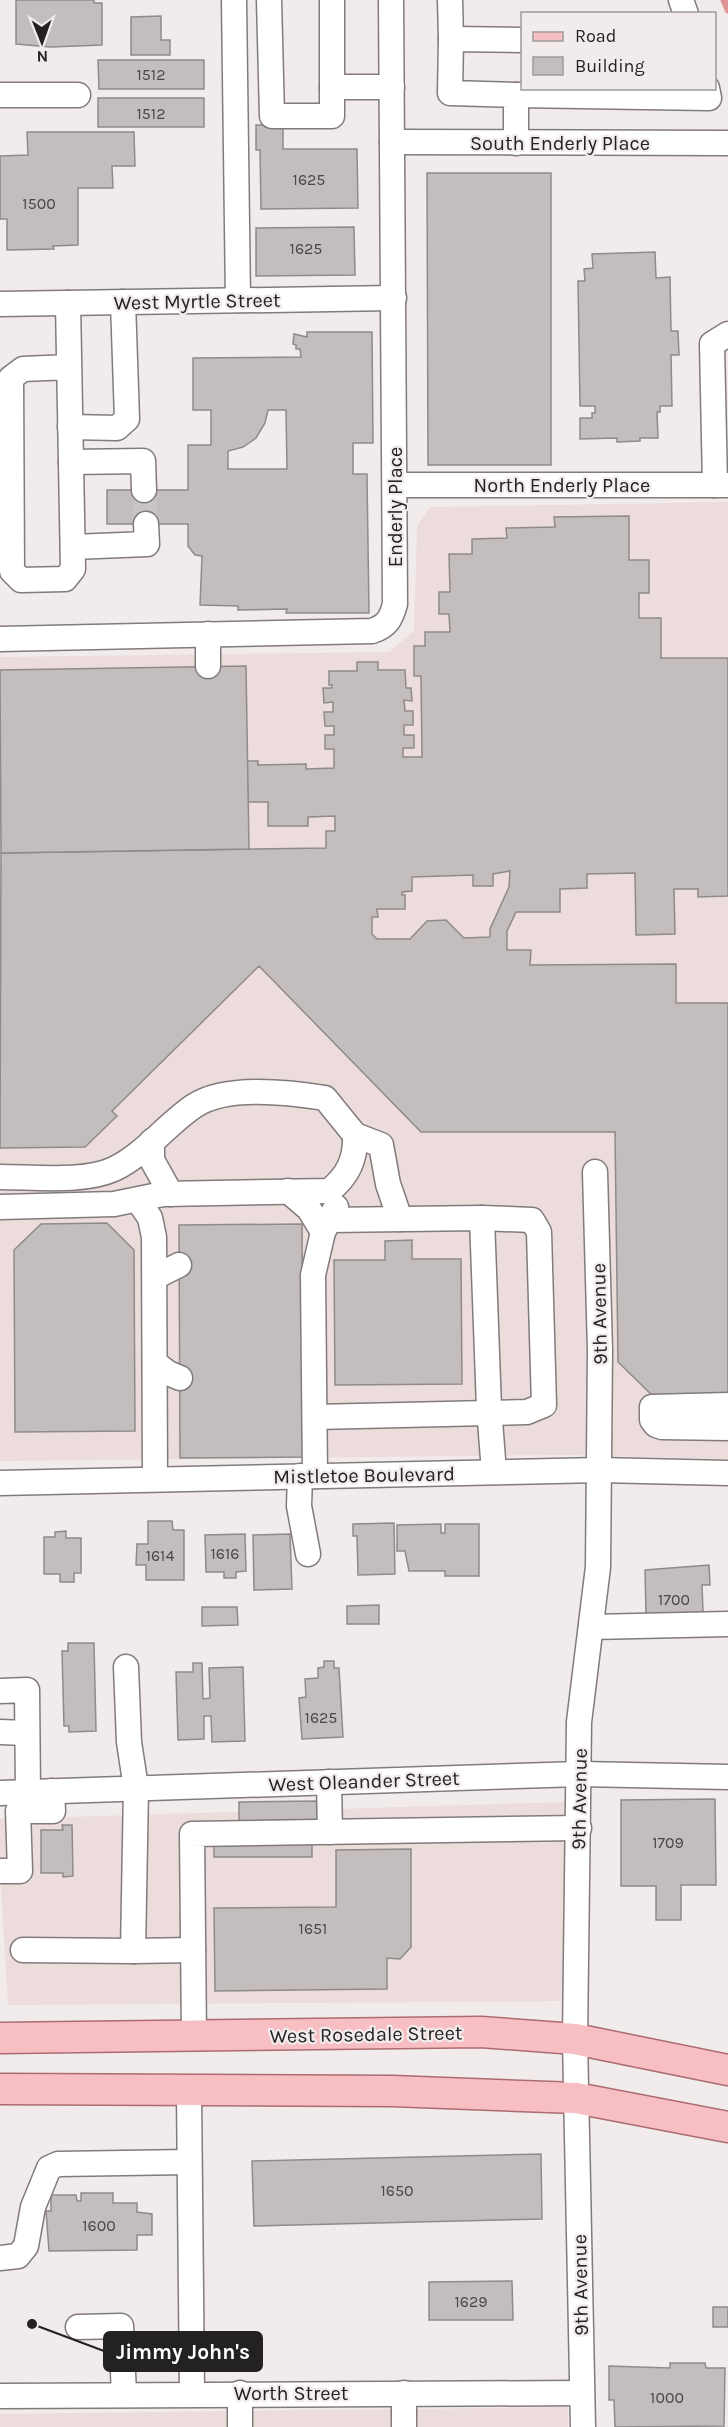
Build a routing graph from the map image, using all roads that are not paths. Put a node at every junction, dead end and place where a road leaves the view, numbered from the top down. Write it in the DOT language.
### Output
graph roads {
  1 [pos="234,0"];
  2 [pos="269,0"];
  3 [pos="332,0"];
  4 [pos="391,0"];
  5 [pos="450,0"];
  6 [pos="451,39"];
  7 [pos="521,40"];
  8 [pos="332,87"];
  9 [pos="392,87"];
  10 [pos="707,90"];
  11 [pos="0,95"];
  12 [pos="78,95"];
  13 [pos="516,95"];
  14 [pos="392,142"];
  15 [pos="516,143"];
  16 [pos="728,143"];
  17 [pos="394,298"];
  18 [pos="238,300"];
  19 [pos="123,302"];
  20 [pos="68,303"];
  21 [pos="0,304"];
  22 [pos="728,334"];
  23 [pos="69,367"];
  24 [pos="721,391"];
  25 [pos="70,427"];
  26 [pos="721,450"];
  27 [pos="71,462"];
  28 [pos="396,485"];
  29 [pos="722,485"];
  30 [pos="144,490"];
  31 [pos="146,524"];
  32 [pos="73,547"];
  33 [pos="208,634"];
  34 [pos="0,639"];
  35 [pos="208,666"];
  36 [pos="355,1135"];
  37 [pos="152,1141"];
  38 [pos="352,1162"];
  39 [pos="596,1172"];
  40 [pos="0,1177"];
  41 [pos="288,1191"];
  42 [pos="171,1194"];
  43 [pos="138,1200"];
  44 [pos="0,1207"];
  45 [pos="482,1218"];
  46 [pos="400,1219"];
  47 [pos="326,1226"];
  48 [pos="179,1265"];
  49 [pos="155,1277"];
  50 [pos="155,1363"];
  51 [pos="180,1378"];
  52 [pos="728,1405"];
  53 [pos="489,1413"];
  54 [pos="315,1417"];
  55 [pos="728,1428"];
  56 [pos="600,1470"];
  57 [pos="494,1472"];
  58 [pos="728,1473"];
  59 [pos="308,1476"];
  60 [pos="156,1479"];
  61 [pos="0,1483"];
  62 [pos="308,1554"];
  63 [pos="728,1624"];
  64 [pos="591,1627"];
  65 [pos="126,1667"];
  66 [pos="0,1691"];
  67 [pos="0,1732"];
  68 [pos="26,1733"];
  69 [pos="580,1774"];
  70 [pos="728,1777"];
  71 [pos="329,1782"];
  72 [pos="136,1788"];
  73 [pos="40,1792"];
  74 [pos="0,1793"];
  75 [pos="579,1828"];
  76 [pos="330,1832"];
  77 [pos="0,1871"];
  78 [pos="23,1950"];
  79 [pos="193,1950"];
  80 [pos="134,1951"];
  81 [pos="194,2037"];
  82 [pos="0,2038"];
  83 [pos="575,2039"];
  84 [pos="728,2070"];
  85 [pos="0,2090"];
  86 [pos="189,2092"];
  87 [pos="576,2097"];
  88 [pos="728,2127"];
  89 [pos="189,2162"];
  90 [pos="0,2258"];
  91 [pos="78,2327"];
  92 [pos="240,2393"];
  93 [pos="404,2393"];
  94 [pos="582,2393"];
  95 [pos="192,2394"];
  96 [pos="124,2395"];
  97 [pos="0,2396"];
  98 [pos="240,2427"];
  99 [pos="404,2427"];
  100 [pos="583,2427"];
  1 -- 18 [label="street"];
  2 -- 8 [label="street"];
  3 -- 8 [label="street"];
  4 -- 9 [label="street, Enderly Place"];
  5 -- 6 [label="street"];
  6 -- 7 [label="street"];
  6 -- 13 [label="street"];
  8 -- 9 [label="street"];
  9 -- 14 [label="street, Enderly Place"];
  10 -- 13 [label="street"];
  11 -- 12 [label="street"];
  13 -- 15 [label="street"];
  14 -- 15 [label="street, South Enderly Place"];
  14 -- 17 [label="street, Enderly Place"];
  15 -- 16 [label="street, South Enderly Place"];
  17 -- 18 [label="street, West Myrtle Street"];
  17 -- 28 [label="street, Enderly Place"];
  18 -- 19 [label="street, West Myrtle Street"];
  19 -- 20 [label="street, West Myrtle Street"];
  19 -- 25 [label="street"];
  20 -- 21 [label="street, West Myrtle Street"];
  20 -- 23 [label="street"];
  22 -- 24 [label="street"];
  23 -- 25 [label="street"];
  23 -- 32 [label="street"];
  24 -- 26 [label="street"];
  25 -- 27 [label="street"];
  26 -- 29 [label="street"];
  27 -- 30 [label="street"];
  27 -- 32 [label="street"];
  28 -- 29 [label="street, North Enderly Place"];
  28 -- 33 [label="street, Enderly Place"];
  31 -- 32 [label="street"];
  33 -- 34 [label="street, Enderly Place"];
  33 -- 35 [label="street"];
  36 -- 37 [label="street"];
  36 -- 38 [label="street"];
  36 -- 46 [label="street"];
  37 -- 40 [label="street"];
  37 -- 42 [label="street"];
  38 -- 41 [label="street"];
  38 -- 47 [label="street"];
  39 -- 56 [label="street, 9th Avenue"];
  41 -- 42 [label="street"];
  41 -- 47 [label="street"];
  42 -- 43 [label="street"];
  43 -- 44 [label="street"];
  43 -- 49 [label="street"];
  45 -- 46 [label="street"];
  45 -- 53 [label="street"];
  45 -- 53 [label="street"];
  46 -- 47 [label="street"];
  47 -- 54 [label="street"];
  48 -- 49 [label="street"];
  49 -- 50 [label="street"];
  50 -- 51 [label="street"];
  50 -- 60 [label="street"];
  52 -- 55 [label="street"];
  53 -- 54 [label="street"];
  53 -- 57 [label="street"];
  54 -- 59 [label="street"];
  56 -- 57 [label="street, Mistletoe Boulevard"];
  56 -- 58 [label="street, Mistletoe Boulevard"];
  56 -- 64 [label="street, 9th Avenue"];
  57 -- 59 [label="street, Mistletoe Boulevard"];
  59 -- 60 [label="street, Mistletoe Boulevard"];
  59 -- 62 [label="street"];
  60 -- 61 [label="street, Mistletoe Boulevard"];
  63 -- 64 [label="street"];
  64 -- 69 [label="street, 9th Avenue"];
  65 -- 72 [label="street"];
  66 -- 68 [label="street"];
  67 -- 68 [label="street"];
  68 -- 73 [label="street"];
  69 -- 70 [label="street, West Oleander Street"];
  69 -- 71 [label="street, West Oleander Street"];
  69 -- 75 [label="street, 9th Avenue"];
  71 -- 72 [label="street, West Oleander Street"];
  71 -- 76 [label="street"];
  72 -- 73 [label="street, West Oleander Street"];
  72 -- 80 [label="street"];
  73 -- 74 [label="street, West Oleander Street"];
  73 -- 77 [label="street"];
  75 -- 76 [label="street"];
  75 -- 83 [label="street, 9th Avenue"];
  76 -- 79 [label="street"];
  78 -- 80 [label="street"];
  79 -- 80 [label="street"];
  79 -- 81 [label="street"];
  81 -- 82 [label="main road, West Rosedale Street"];
  81 -- 83 [label="main road, West Rosedale Street"];
  83 -- 84 [label="main road, West Rosedale Street"];
  83 -- 87 [label="street, 9th Avenue"];
  85 -- 86 [label="main road"];
  86 -- 87 [label="main road"];
  86 -- 89 [label="street"];
  87 -- 88 [label="main road"];
  87 -- 94 [label="street, 9th Avenue"];
  89 -- 90 [label="street"];
  89 -- 95 [label="street"];
  91 -- 96 [label="street"];
  92 -- 93 [label="street, Worth Street"];
  92 -- 95 [label="street, Worth Street"];
  92 -- 98 [label="street"];
  93 -- 94 [label="street, Worth Street"];
  93 -- 99 [label="street"];
  94 -- 100 [label="street, 9th Avenue"];
  95 -- 96 [label="street, Worth Street"];
  96 -- 97 [label="street, Worth Street"];
}
